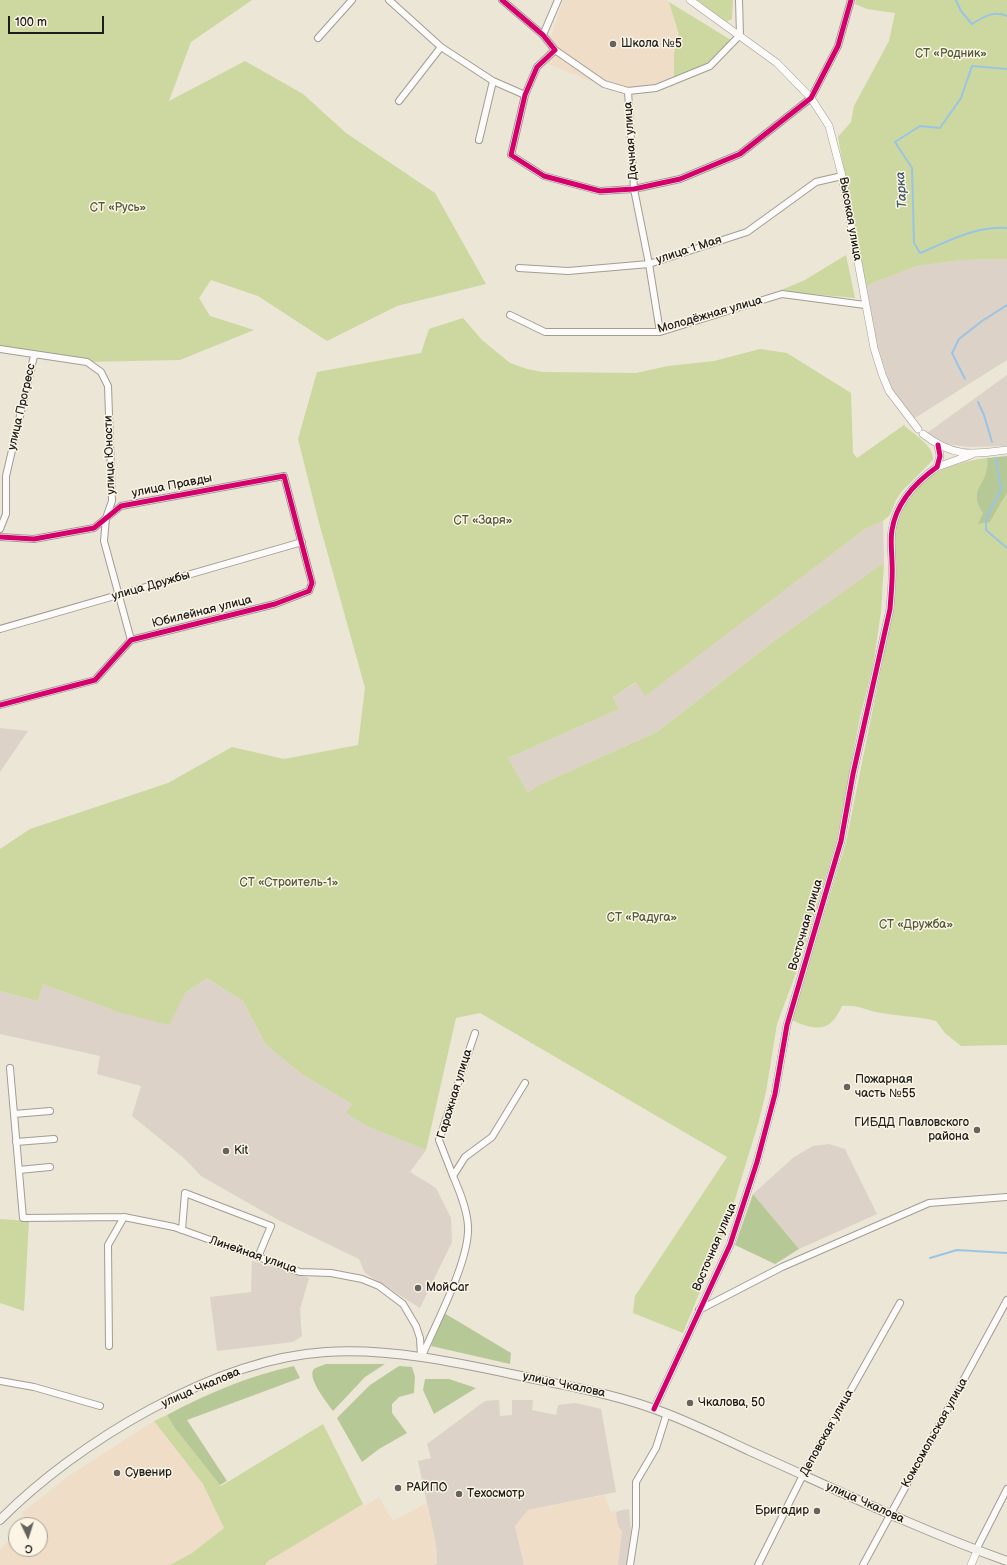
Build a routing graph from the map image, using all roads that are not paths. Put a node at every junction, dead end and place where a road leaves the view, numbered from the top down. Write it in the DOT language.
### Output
graph roads {
  1 [pos="352,0"];
  2 [pos="389,0"];
  3 [pos="502,0"];
  4 [pos="558,0"];
  5 [pos="690,0"];
  6 [pos="739,0"];
  7 [pos="851,0"];
  8 [pos="544,35"];
  9 [pos="740,35"];
  10 [pos="318,38"];
  11 [pos="442,47"];
  12 [pos="554,50"];
  13 [pos="493,81"];
  14 [pos="628,91"];
  15 [pos="525,95"];
  16 [pos="810,98"];
  17 [pos="399,101"];
  18 [pos="479,140"];
  19 [pos="842,176"];
  20 [pos="634,189"];
  21 [pos="649,264"];
  22 [pos="519,268"];
  23 [pos="865,305"];
  24 [pos="510,315"];
  25 [pos="660,332"];
  26 [pos="0,349"];
  27 [pos="34,356"];
  28 [pos="938,445"];
  29 [pos="1007,450"];
  30 [pos="982,453"];
  31 [pos="937,467"];
  32 [pos="284,476"];
  33 [pos="106,518"];
  34 [pos="0,529"];
  35 [pos="0,537"];
  36 [pos="302,542"];
  37 [pos="120,596"];
  38 [pos="0,629"];
  39 [pos="131,640"];
  40 [pos="0,705"];
  41 [pos="474,1033"];
  42 [pos="10,1068"];
  43 [pos="525,1083"];
  44 [pos="50,1111"];
  45 [pos="14,1114"];
  46 [pos="54,1139"];
  47 [pos="16,1142"];
  48 [pos="50,1167"];
  49 [pos="19,1170"];
  50 [pos="453,1176"];
  51 [pos="1007,1198"];
  52 [pos="124,1218"];
  53 [pos="182,1230"];
  54 [pos="258,1257"];
  55 [pos="1007,1300"];
  56 [pos="900,1303"];
  57 [pos="699,1310"];
  58 [pos="109,1346"];
  59 [pos="421,1357"];
  60 [pos="0,1381"];
  61 [pos="100,1406"];
  62 [pos="654,1409"];
  63 [pos="667,1413"];
  64 [pos="803,1475"];
  65 [pos="1007,1489"];
  66 [pos="890,1515"];
  67 [pos="0,1520"];
  68 [pos="977,1551"];
  69 [pos="1007,1561"];
  70 [pos="630,1565"];
  71 [pos="758,1565"];
  72 [pos="863,1565"];
  73 [pos="971,1565"];
  1 -- 10 [label="street"];
  2 -- 11 [label="street"];
  3 -- 8 [label="street"];
  4 -- 8 [label="street"];
  5 -- 9 [label="street, Высокая улица"];
  6 -- 9 [label="street"];
  7 -- 16 [label="street"];
  8 -- 12 [label="street"];
  9 -- 14 [label="street"];
  9 -- 16 [label="street, Высокая улица"];
  11 -- 13 [label="street"];
  11 -- 17 [label="street"];
  12 -- 14 [label="street"];
  12 -- 15 [label="street"];
  13 -- 15 [label="street"];
  13 -- 18 [label="street"];
  14 -- 20 [label="street, Дачная улица"];
  15 -- 20 [label="street"];
  16 -- 19 [label="street, Высокая улица"];
  16 -- 20 [label="street"];
  19 -- 21 [label="street, улица 1 Мая"];
  19 -- 23 [label="street, Высокая улица"];
  20 -- 21 [label="street, Дачная улица"];
  21 -- 22 [label="street, улица 1 Мая"];
  21 -- 25 [label="street, Дачная улица"];
  23 -- 25 [label="street, Молодёжная улица"];
  23 -- 28 [label="street, Высокая улица"];
  24 -- 25 [label="street, Молодёжная улица"];
  26 -- 27 [label="street, улица Юности"];
  27 -- 33 [label="street, улица Юности"];
  27 -- 34 [label="street, улица Прогресс"];
  28 -- 30 [label="street, Высокая улица"];
  28 -- 31 [label="street"];
  29 -- 30 [label="street"];
  30 -- 31 [label="street, Восточная улица"];
  31 -- 57 [label="street, Восточная улица"];
  32 -- 33 [label="street, улица Правды"];
  32 -- 36 [label="street, Юбилейная улица"];
  33 -- 35 [label="street, улица Правды"];
  33 -- 37 [label="street, улица Юности"];
  36 -- 37 [label="street, улица Дружбы"];
  36 -- 39 [label="street, Юбилейная улица"];
  37 -- 38 [label="street, улица Дружбы"];
  37 -- 39 [label="street, улица Юности"];
  39 -- 40 [label="street"];
  41 -- 50 [label="street, Гаражная улица"];
  42 -- 45 [label="street, Линейная улица"];
  43 -- 50 [label="street"];
  44 -- 45 [label="street"];
  45 -- 47 [label="street, Линейная улица"];
  46 -- 47 [label="street"];
  47 -- 49 [label="street, Линейная улица"];
  48 -- 49 [label="street"];
  49 -- 52 [label="street, Линейная улица"];
  50 -- 59 [label="street"];
  51 -- 57 [label="street, Восточная улица"];
  52 -- 53 [label="street, Линейная улица"];
  52 -- 58 [label="street"];
  53 -- 54 [label="street, Линейная улица"];
  53 -- 54 [label="street"];
  54 -- 59 [label="street, Линейная улица"];
  55 -- 66 [label="street, Комсомольская улица"];
  56 -- 64 [label="street, Деповская улица"];
  57 -- 62 [label="street, Восточная улица"];
  59 -- 62 [label="main road, улица Чкалова"];
  59 -- 67 [label="main road, улица Чкалова"];
  60 -- 61 [label="street"];
  62 -- 63 [label="main road, улица Чкалова"];
  63 -- 64 [label="main road, улица Чкалова"];
  63 -- 70 [label="street"];
  64 -- 66 [label="main road, улица Чкалова"];
  64 -- 71 [label="street, Деповская улица"];
  65 -- 68 [label="street"];
  66 -- 68 [label="main road, улица Чкалова"];
  66 -- 72 [label="street, Комсомольская улица"];
  68 -- 69 [label="main road, улица Чкалова"];
  68 -- 73 [label="street"];
}
